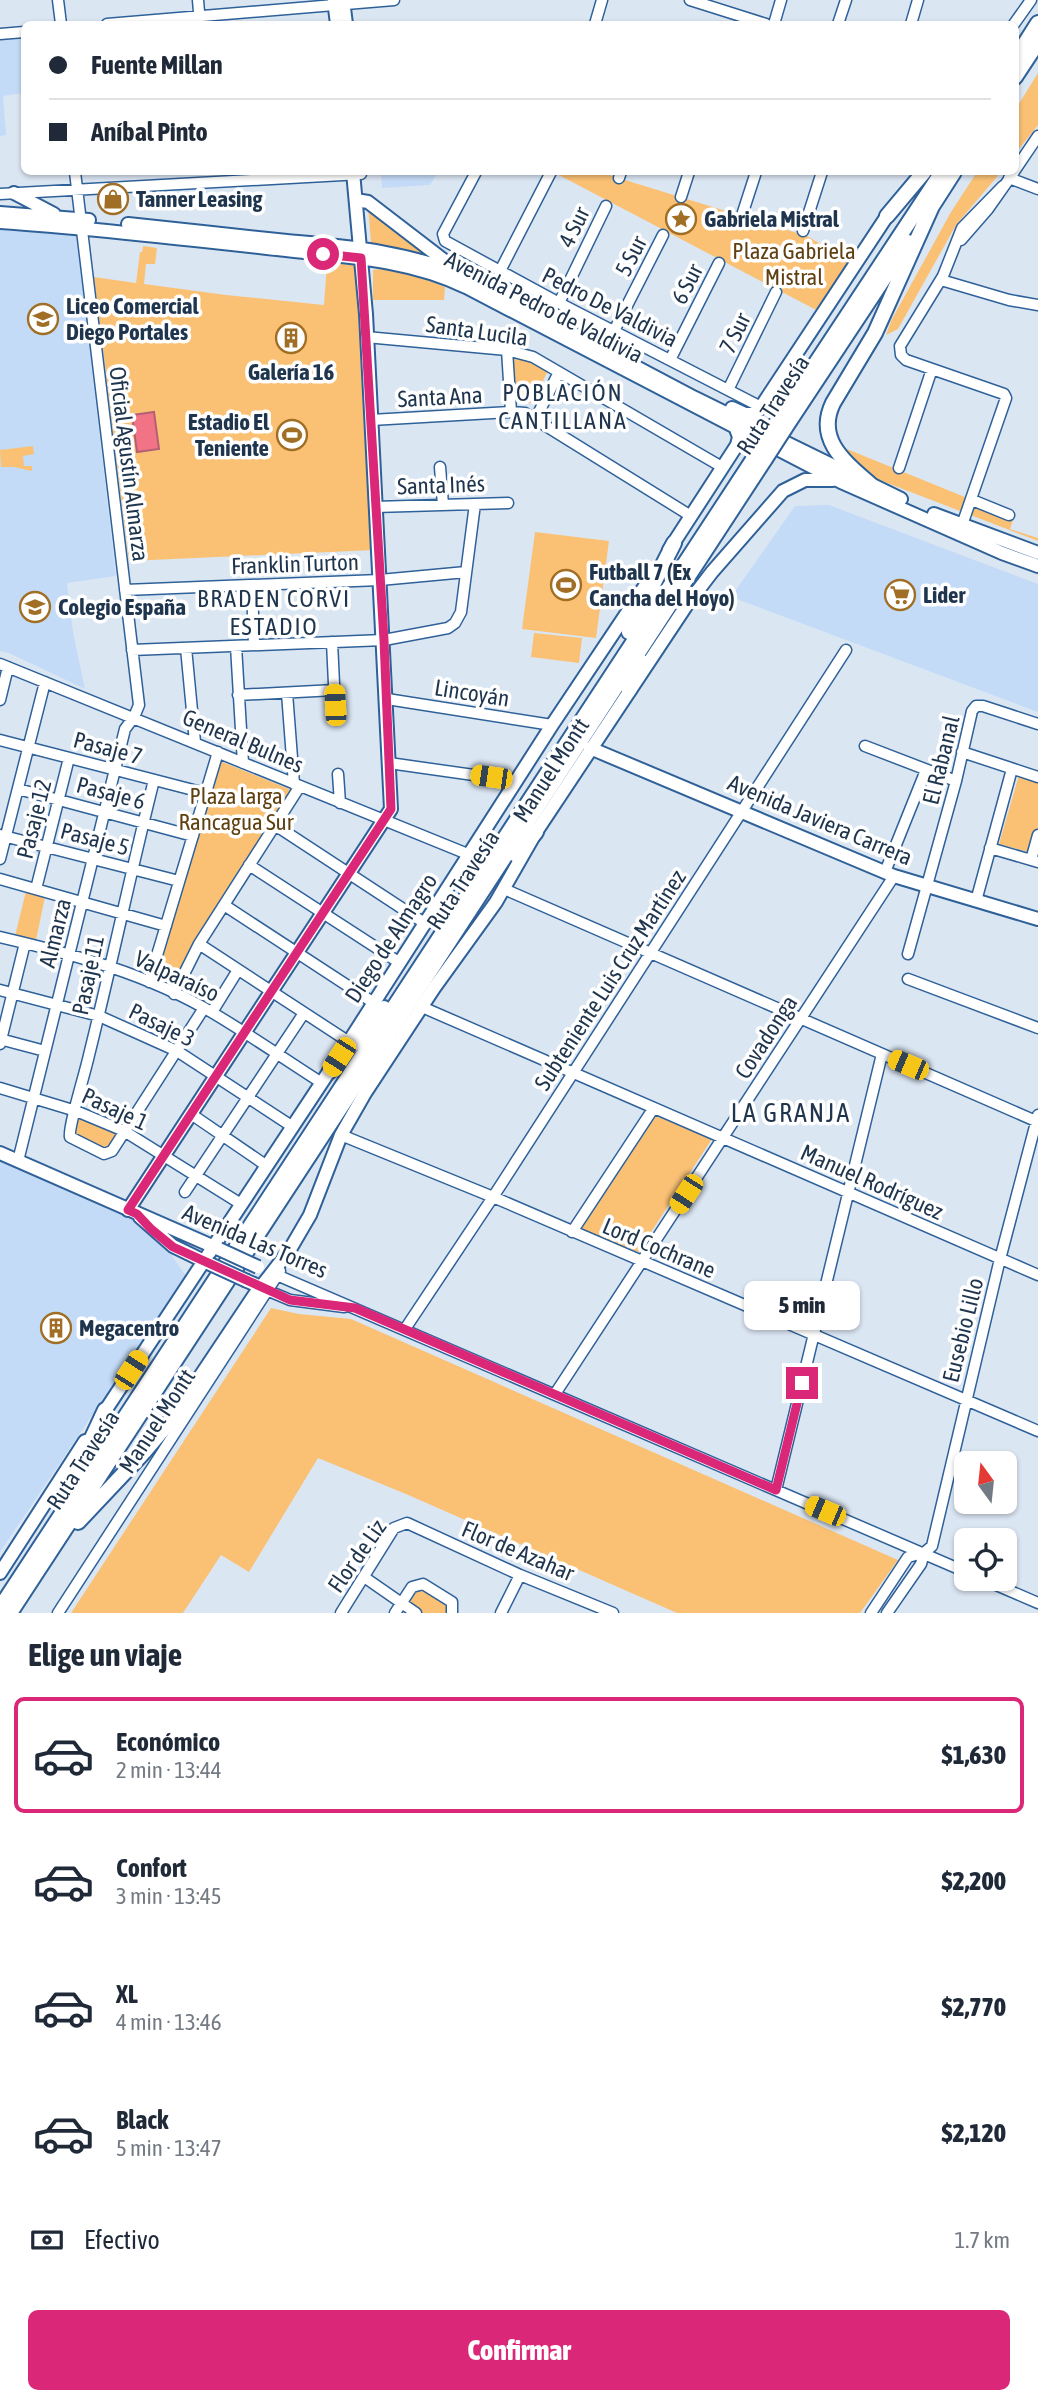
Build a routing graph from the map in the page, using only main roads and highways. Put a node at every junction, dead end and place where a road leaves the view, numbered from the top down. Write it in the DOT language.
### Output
graph roads {
  1 [pos="339,2"];
  2 [pos="337,21"];
  3 [pos="345,21"];
  4 [pos="1038,23"];
  5 [pos="1023,50"];
  6 [pos="357,175"];
  7 [pos="921,175"];
  8 [pos="940,175"];
  9 [pos="952,175"];
  10 [pos="14,193"];
  11 [pos="359,200"];
  12 [pos="933,204"];
  13 [pos="0,213"];
  14 [pos="887,216"];
  15 [pos="61,217"];
  16 [pos="0,222"];
  17 [pos="80,223"];
  18 [pos="364,254"];
  19 [pos="464,276"];
  20 [pos="652,375"];
  21 [pos="736,429"];
  22 [pos="770,441"];
  23 [pos="841,482"];
  24 [pos="872,485"];
  25 [pos="674,543"];
  26 [pos="1038,553"];
  27 [pos="1038,566"];
  28 [pos="664,615"];
  29 [pos="604,685"];
  30 [pos="629,690"];
  31 [pos="590,748"];
  32 [pos="536,832"];
  33 [pos="486,887"];
  34 [pos="1038,919"];
  35 [pos="420,968"];
  36 [pos="326,1077"];
  37 [pos="0,1153"];
  38 [pos="133,1212"];
  39 [pos="216,1248"];
  40 [pos="206,1263"];
  41 [pos="275,1274"];
  42 [pos="265,1289"];
  43 [pos="105,1410"];
  44 [pos="43,1552"];
  45 [pos="0,1573"];
  46 [pos="0,1608"];
  47 [pos="10,1613"];
  1 -- 2 [label="main road"];
  1 -- 3 [label="main road"];
  4 -- 5 [label="highway"];
  6 -- 11 [label="main road"];
  7 -- 14 [label="highway"];
  8 -- 22 [label="highway, Ruta Travesía"];
  9 -- 12 [label="highway, Ruta Travesía"];
  10 -- 15 [label="main road"];
  11 -- 18 [label="main road"];
  11 -- 19 [label="main road, Avenida Pedro de Valdivia"];
  12 -- 22 [label="highway, Ruta Travesía"];
  12 -- 24 [label="highway"];
  13 -- 15 [label="main road"];
  14 -- 20 [label="main road"];
  15 -- 17 [label="main road"];
  16 -- 17 [label="main road"];
  17 -- 18 [label="main road, Avenida Pedro de Valdivia"];
  18 -- 19 [label="main road, Avenida Pedro de Valdivia"];
  18 -- 21 [label="main road, Avenida Pedro de Valdivia"];
  18 -- 38 [label="main road"];
  19 -- 20 [label="main road, Avenida Pedro de Valdivia"];
  20 -- 22 [label="main road, Avenida Pedro de Valdivia"];
  21 -- 22 [label="main road, Avenida Pedro de Valdivia"];
  21 -- 25 [label="main road, Diego de Almagro"];
  22 -- 23 [label="main road"];
  22 -- 24 [label="main road"];
  22 -- 28 [label="highway, Ruta Travesía"];
  22 -- 29 [label="highway, Ruta Travesía"];
  23 -- 27 [label="main road"];
  23 -- 30 [label="main road, Manuel Montt"];
  24 -- 26 [label="main road"];
  25 -- 29 [label="highway"];
  25 -- 36 [label="main road, Diego de Almagro"];
  28 -- 30 [label="highway"];
  28 -- 33 [label="highway, Ruta Travesía"];
  29 -- 35 [label="highway, Ruta Travesía"];
  30 -- 31 [label="main road, Manuel Montt"];
  31 -- 32 [label="main road, Manuel Montt"];
  31 -- 34 [label="main road, Avenida Javiera Carrera"];
  32 -- 33 [label="highway"];
  32 -- 41 [label="main road, Manuel Montt"];
  33 -- 44 [label="highway, Ruta Travesía"];
  35 -- 36 [label="highway"];
  35 -- 44 [label="highway, Ruta Travesía"];
  36 -- 39 [label="main road, Diego de Almagro"];
  37 -- 38 [label="main road, Avenida Las Torres"];
  38 -- 39 [label="main road, Avenida Las Torres"];
  38 -- 40 [label="main road, Avenida Las Torres"];
  39 -- 40 [label="main road, Diego de Almagro"];
  39 -- 41 [label="main road, Avenida Las Torres, bridge"];
  40 -- 42 [label="main road, Avenida Las Torres, bridge"];
  40 -- 43 [label="main road, Diego de Almagro"];
  41 -- 42 [label="main road, Manuel Montt"];
  42 -- 44 [label="highway"];
  43 -- 44 [label="highway"];
  43 -- 45 [label="main road, Diego de Almagro"];
  44 -- 46 [label="highway, Ruta Travesía"];
  44 -- 47 [label="highway, Ruta Travesía"];
}
